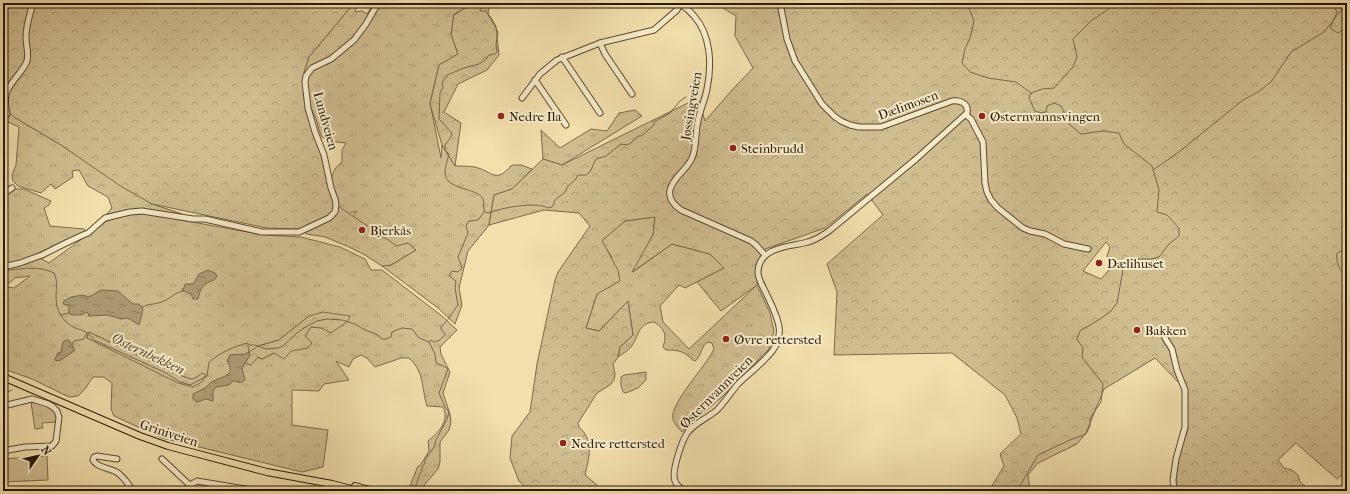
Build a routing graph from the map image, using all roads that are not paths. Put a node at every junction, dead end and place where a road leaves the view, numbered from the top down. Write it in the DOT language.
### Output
graph roads {
  1 [pos="33,3"];
  2 [pos="378,3"];
  3 [pos="780,3"];
  4 [pos="600,43"];
  5 [pos="562,57"];
  6 [pos="535,80"];
  7 [pos="632,94"];
  8 [pos="522,98"];
  9 [pos="600,113"];
  10 [pos="7,114"];
  11 [pos="967,114"];
  12 [pos="566,125"];
  13 [pos="12,188"];
  14 [pos="3,194"];
  15 [pos="1088,249"];
  16 [pos="765,255"];
  17 [pos="3,267"];
  18 [pos="1165,338"];
  19 [pos="3,377"];
  20 [pos="3,406"];
  21 [pos="3,451"];
  22 [pos="162,458"];
  23 [pos="117,459"];
  24 [pos="336,484"];
  25 [pos="190,485"];
  26 [pos="132,491"];
  27 [pos="196,491"];
  28 [pos="258,491"];
  29 [pos="359,491"];
  30 [pos="373,491"];
  31 [pos="686,491"];
  32 [pos="1174,491"];
  1 -- 10 [label="street"];
  2 -- 17 [label="street, Lundveien"];
  3 -- 11 [label="street, Dælimosen"];
  4 -- 5 [label="street, Jøssingveien"];
  4 -- 7 [label="street"];
  4 -- 16 [label="street, Jøssingveien"];
  5 -- 6 [label="street, Jøssingveien"];
  5 -- 9 [label="street"];
  6 -- 8 [label="street, Jøssingveien"];
  6 -- 12 [label="street"];
  11 -- 15 [label="street"];
  11 -- 16 [label="street"];
  13 -- 14 [label="street"];
  16 -- 31 [label="street, Østernvannveien"];
  18 -- 32 [label="street"];
  19 -- 24 [label="main road, Griniveien"];
  20 -- 21 [label="street"];
  22 -- 25 [label="street"];
  23 -- 26 [label="street"];
  24 -- 29 [label="main road, Griniveien"];
  24 -- 30 [label="main road, Griniveien"];
  25 -- 27 [label="street"];
  25 -- 28 [label="street"];
}
